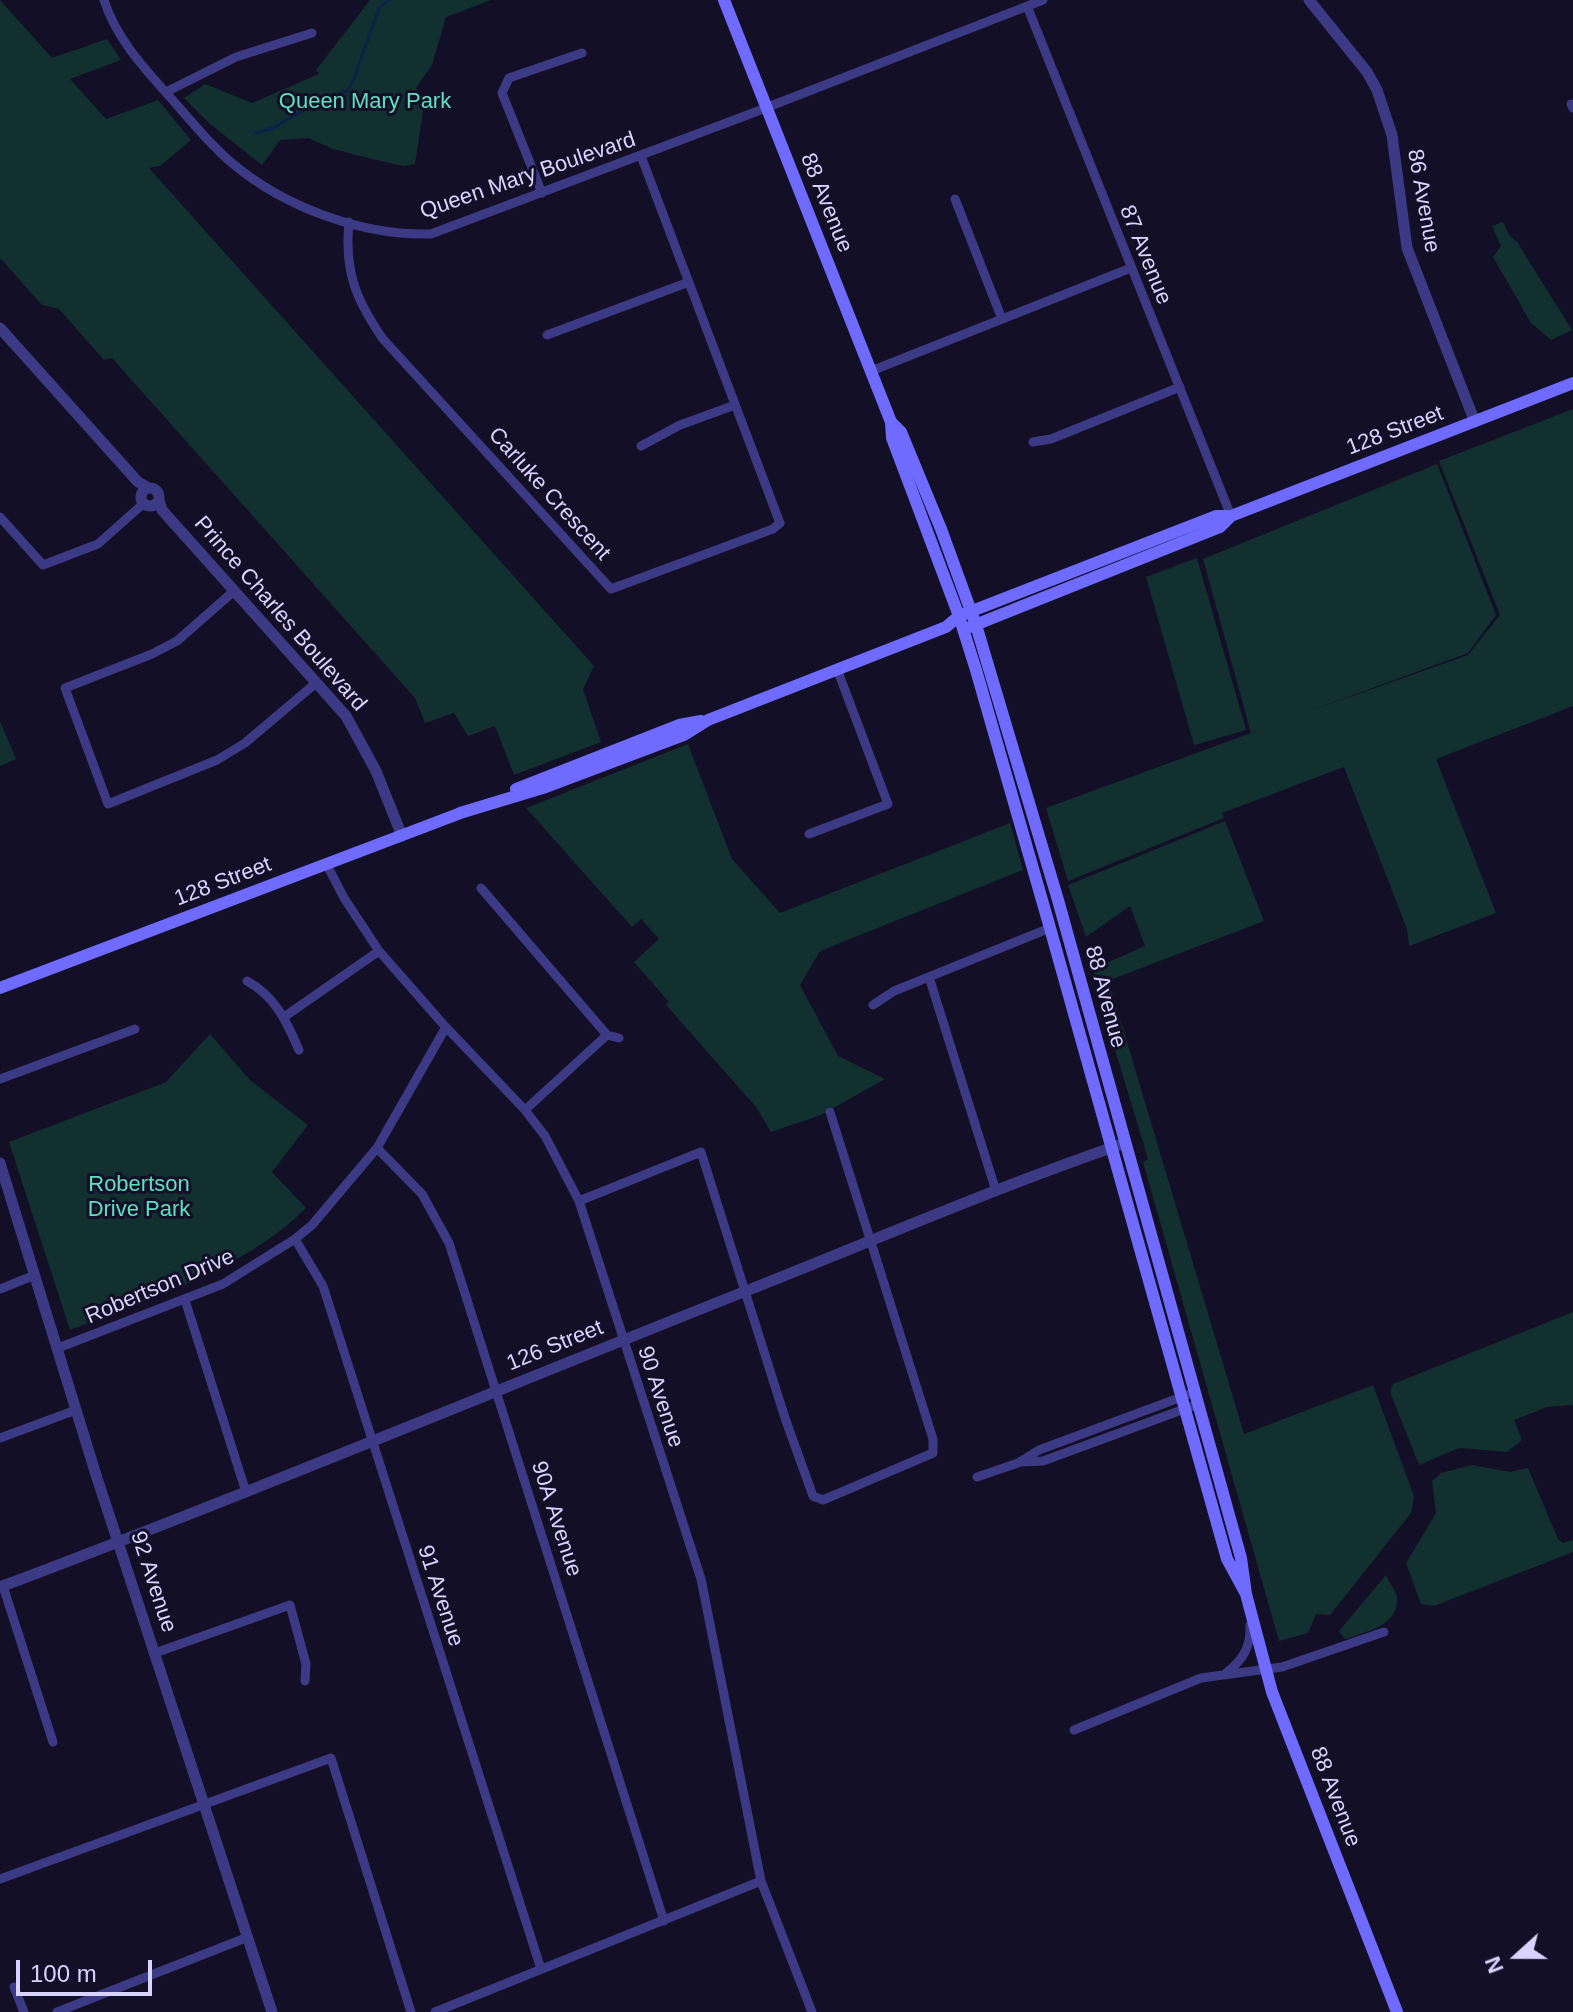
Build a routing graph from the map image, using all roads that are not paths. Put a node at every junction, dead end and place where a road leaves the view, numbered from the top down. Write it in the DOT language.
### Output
graph roads {
  1 [pos="104,0"];
  2 [pos="724,0"];
  3 [pos="1043,0"];
  4 [pos="1309,0"];
  5 [pos="1027,6"];
  6 [pos="312,33"];
  7 [pos="582,53"];
  8 [pos="166,92"];
  9 [pos="489,92"];
  10 [pos="502,93"];
  11 [pos="766,107"];
  12 [pos="641,156"];
  13 [pos="542,193"];
  14 [pos="955,199"];
  15 [pos="349,222"];
  16 [pos="1131,268"];
  17 [pos="689,282"];
  18 [pos="1002,319"];
  19 [pos="0,328"];
  20 [pos="547,335"];
  21 [pos="871,371"];
  22 [pos="1573,383"];
  23 [pos="1180,387"];
  24 [pos="735,405"];
  25 [pos="891,422"];
  26 [pos="1475,422"];
  27 [pos="1033,442"];
  28 [pos="641,446"];
  29 [pos="150,497"];
  30 [pos="1231,516"];
  31 [pos="0,517"];
  32 [pos="234,591"];
  33 [pos="972,611"];
  34 [pos="959,616"];
  35 [pos="976,625"];
  36 [pos="946,627"];
  37 [pos="963,630"];
  38 [pos="837,669"];
  39 [pos="316,683"];
  40 [pos="809,834"];
  41 [pos="402,836"];
  42 [pos="327,865"];
  43 [pos="481,888"];
  44 [pos="1050,928"];
  45 [pos="379,951"];
  46 [pos="929,977"];
  47 [pos="247,981"];
  48 [pos="0,988"];
  49 [pos="873,1005"];
  50 [pos="284,1017"];
  51 [pos="446,1027"];
  52 [pos="135,1029"];
  53 [pos="607,1035"];
  54 [pos="619,1038"];
  55 [pos="299,1050"];
  56 [pos="0,1079"];
  57 [pos="525,1110"];
  58 [pos="830,1112"];
  59 [pos="1125,1143"];
  60 [pos="377,1148"];
  61 [pos="1111,1148"];
  62 [pos="0,1163"];
  63 [pos="996,1191"];
  64 [pos="579,1201"];
  65 [pos="295,1239"];
  66 [pos="872,1240"];
  67 [pos="35,1275"];
  68 [pos="0,1289"];
  69 [pos="747,1291"];
  70 [pos="185,1300"];
  71 [pos="623,1340"];
  72 [pos="58,1348"];
  73 [pos="496,1391"];
  74 [pos="1197,1398"];
  75 [pos="1183,1402"];
  76 [pos="76,1410"];
  77 [pos="0,1438"];
  78 [pos="372,1443"];
  79 [pos="977,1477"];
  80 [pos="246,1492"];
  81 [pos="118,1541"];
  82 [pos="1,1587"];
  83 [pos="1247,1601"];
  84 [pos="1384,1632"];
  85 [pos="155,1653"];
  86 [pos="1266,1671"];
  87 [pos="1226,1673"];
  88 [pos="305,1681"];
  89 [pos="1074,1730"];
  90 [pos="53,1742"];
  91 [pos="204,1803"];
  92 [pos="0,1879"];
  93 [pos="761,1881"];
  94 [pos="664,1921"];
  95 [pos="248,1937"];
  96 [pos="541,1969"];
  97 [pos="14,1987"];
  98 [pos="24,2012"];
  99 [pos="57,2012"];
  100 [pos="272,2012"];
  101 [pos="411,2012"];
  102 [pos="435,2012"];
  103 [pos="812,2012"];
  104 [pos="1397,2012"];
  1 -- 8 [label="street, Queen Mary Boulevard"];
  2 -- 11 [label="main road, 88 Avenue"];
  3 -- 5 [label="street, Queen Mary Boulevard"];
  4 -- 26 [label="street, 86 Avenue"];
  5 -- 11 [label="street, Queen Mary Boulevard"];
  5 -- 16 [label="street, 87 Avenue"];
  6 -- 8 [label="street"];
  7 -- 10 [label="street"];
  8 -- 15 [label="street, Queen Mary Boulevard"];
  9 -- 10 [label="street"];
  10 -- 13 [label="street"];
  11 -- 12 [label="street, Queen Mary Boulevard"];
  11 -- 21 [label="main road, 88 Avenue"];
  12 -- 13 [label="street, Queen Mary Boulevard"];
  12 -- 17 [label="street, Carluke Crescent"];
  13 -- 15 [label="street, Queen Mary Boulevard"];
  14 -- 18 [label="street"];
  15 -- 24 [label="street, Carluke Crescent"];
  16 -- 18 [label="street"];
  16 -- 23 [label="street, 87 Avenue"];
  17 -- 20 [label="street"];
  17 -- 24 [label="street, Carluke Crescent"];
  18 -- 21 [label="street"];
  19 -- 29 [label="street, Prince Charles Boulevard"];
  21 -- 25 [label="main road, 88 Avenue"];
  22 -- 26 [label="main road, 128 Street"];
  23 -- 27 [label="street"];
  23 -- 30 [label="street, 87 Avenue"];
  24 -- 28 [label="street"];
  25 -- 33 [label="main road, 88 Avenue"];
  25 -- 34 [label="main road, 88 Avenue"];
  26 -- 30 [label="main road, 128 Street"];
  29 -- 31 [label="street"];
  29 -- 32 [label="street, Prince Charles Boulevard"];
  30 -- 33 [label="main road, 128 Street"];
  30 -- 35 [label="main road, 128 Street"];
  32 -- 39 [label="street, Prince Charles Boulevard"];
  32 -- 39 [label="street"];
  33 -- 34 [label="main road, 128 Street"];
  33 -- 35 [label="main road, 88 Avenue"];
  34 -- 36 [label="main road, 128 Street"];
  34 -- 37 [label="main road, 88 Avenue"];
  35 -- 37 [label="main road, 128 Street"];
  35 -- 59 [label="main road, 88 Avenue"];
  36 -- 37 [label="main road"];
  36 -- 38 [label="main road, 128 Street"];
  37 -- 44 [label="main road, 88 Avenue"];
  38 -- 40 [label="street"];
  38 -- 41 [label="main road, 128 Street"];
  39 -- 41 [label="street, Prince Charles Boulevard"];
  41 -- 42 [label="main road, 128 Street"];
  42 -- 45 [label="street, 90 Avenue"];
  42 -- 48 [label="main road, 128 Street"];
  43 -- 53 [label="street"];
  44 -- 46 [label="street"];
  44 -- 61 [label="main road, 88 Avenue"];
  45 -- 50 [label="street"];
  45 -- 51 [label="street, 90 Avenue"];
  46 -- 49 [label="street"];
  46 -- 63 [label="street"];
  47 -- 50 [label="street"];
  50 -- 55 [label="street"];
  51 -- 57 [label="street, 90 Avenue"];
  51 -- 60 [label="street, Robertson Drive"];
  52 -- 56 [label="street"];
  53 -- 54 [label="street"];
  53 -- 57 [label="street"];
  57 -- 64 [label="street, 90 Avenue"];
  58 -- 66 [label="street"];
  59 -- 61 [label="street, 126 Street"];
  59 -- 74 [label="main road, 88 Avenue"];
  60 -- 65 [label="street, Robertson Drive"];
  60 -- 73 [label="street, 90A Avenue"];
  61 -- 63 [label="street, 126 Street"];
  61 -- 75 [label="main road, 88 Avenue"];
  62 -- 67 [label="street, 92 Avenue"];
  63 -- 66 [label="street, 126 Street"];
  64 -- 69 [label="street"];
  64 -- 71 [label="street, 90 Avenue"];
  65 -- 70 [label="street, Robertson Drive"];
  65 -- 78 [label="street, 91 Avenue"];
  66 -- 69 [label="street, 126 Street"];
  66 -- 69 [label="street"];
  67 -- 68 [label="street"];
  67 -- 72 [label="street, 92 Avenue"];
  69 -- 71 [label="street, 126 Street"];
  70 -- 72 [label="street, Robertson Drive"];
  70 -- 80 [label="street"];
  71 -- 73 [label="street, 126 Street"];
  71 -- 93 [label="street, 90 Avenue"];
  72 -- 76 [label="street, 92 Avenue"];
  73 -- 78 [label="street, 126 Street"];
  73 -- 94 [label="street, 90A Avenue"];
  74 -- 75 [label="street"];
  74 -- 83 [label="main road, 88 Avenue"];
  75 -- 79 [label="street"];
  75 -- 83 [label="main road, 88 Avenue"];
  76 -- 77 [label="street"];
  76 -- 81 [label="street, 92 Avenue"];
  78 -- 80 [label="street, 126 Street"];
  78 -- 96 [label="street, 91 Avenue"];
  80 -- 81 [label="street, 126 Street"];
  81 -- 82 [label="street, 126 Street"];
  81 -- 85 [label="street, 92 Avenue"];
  82 -- 90 [label="street"];
  83 -- 86 [label="main road, 88 Avenue"];
  83 -- 87 [label="street"];
  84 -- 86 [label="street"];
  85 -- 88 [label="street"];
  85 -- 91 [label="street, 92 Avenue"];
  86 -- 87 [label="street"];
  86 -- 104 [label="main road, 88 Avenue"];
  87 -- 89 [label="street"];
  91 -- 92 [label="street"];
  91 -- 95 [label="street, 92 Avenue"];
  91 -- 101 [label="street"];
  93 -- 94 [label="street"];
  93 -- 103 [label="street, 90 Avenue"];
  94 -- 96 [label="street"];
  95 -- 99 [label="street"];
  95 -- 100 [label="street, 92 Avenue"];
  96 -- 102 [label="street"];
  97 -- 98 [label="street"];
}
